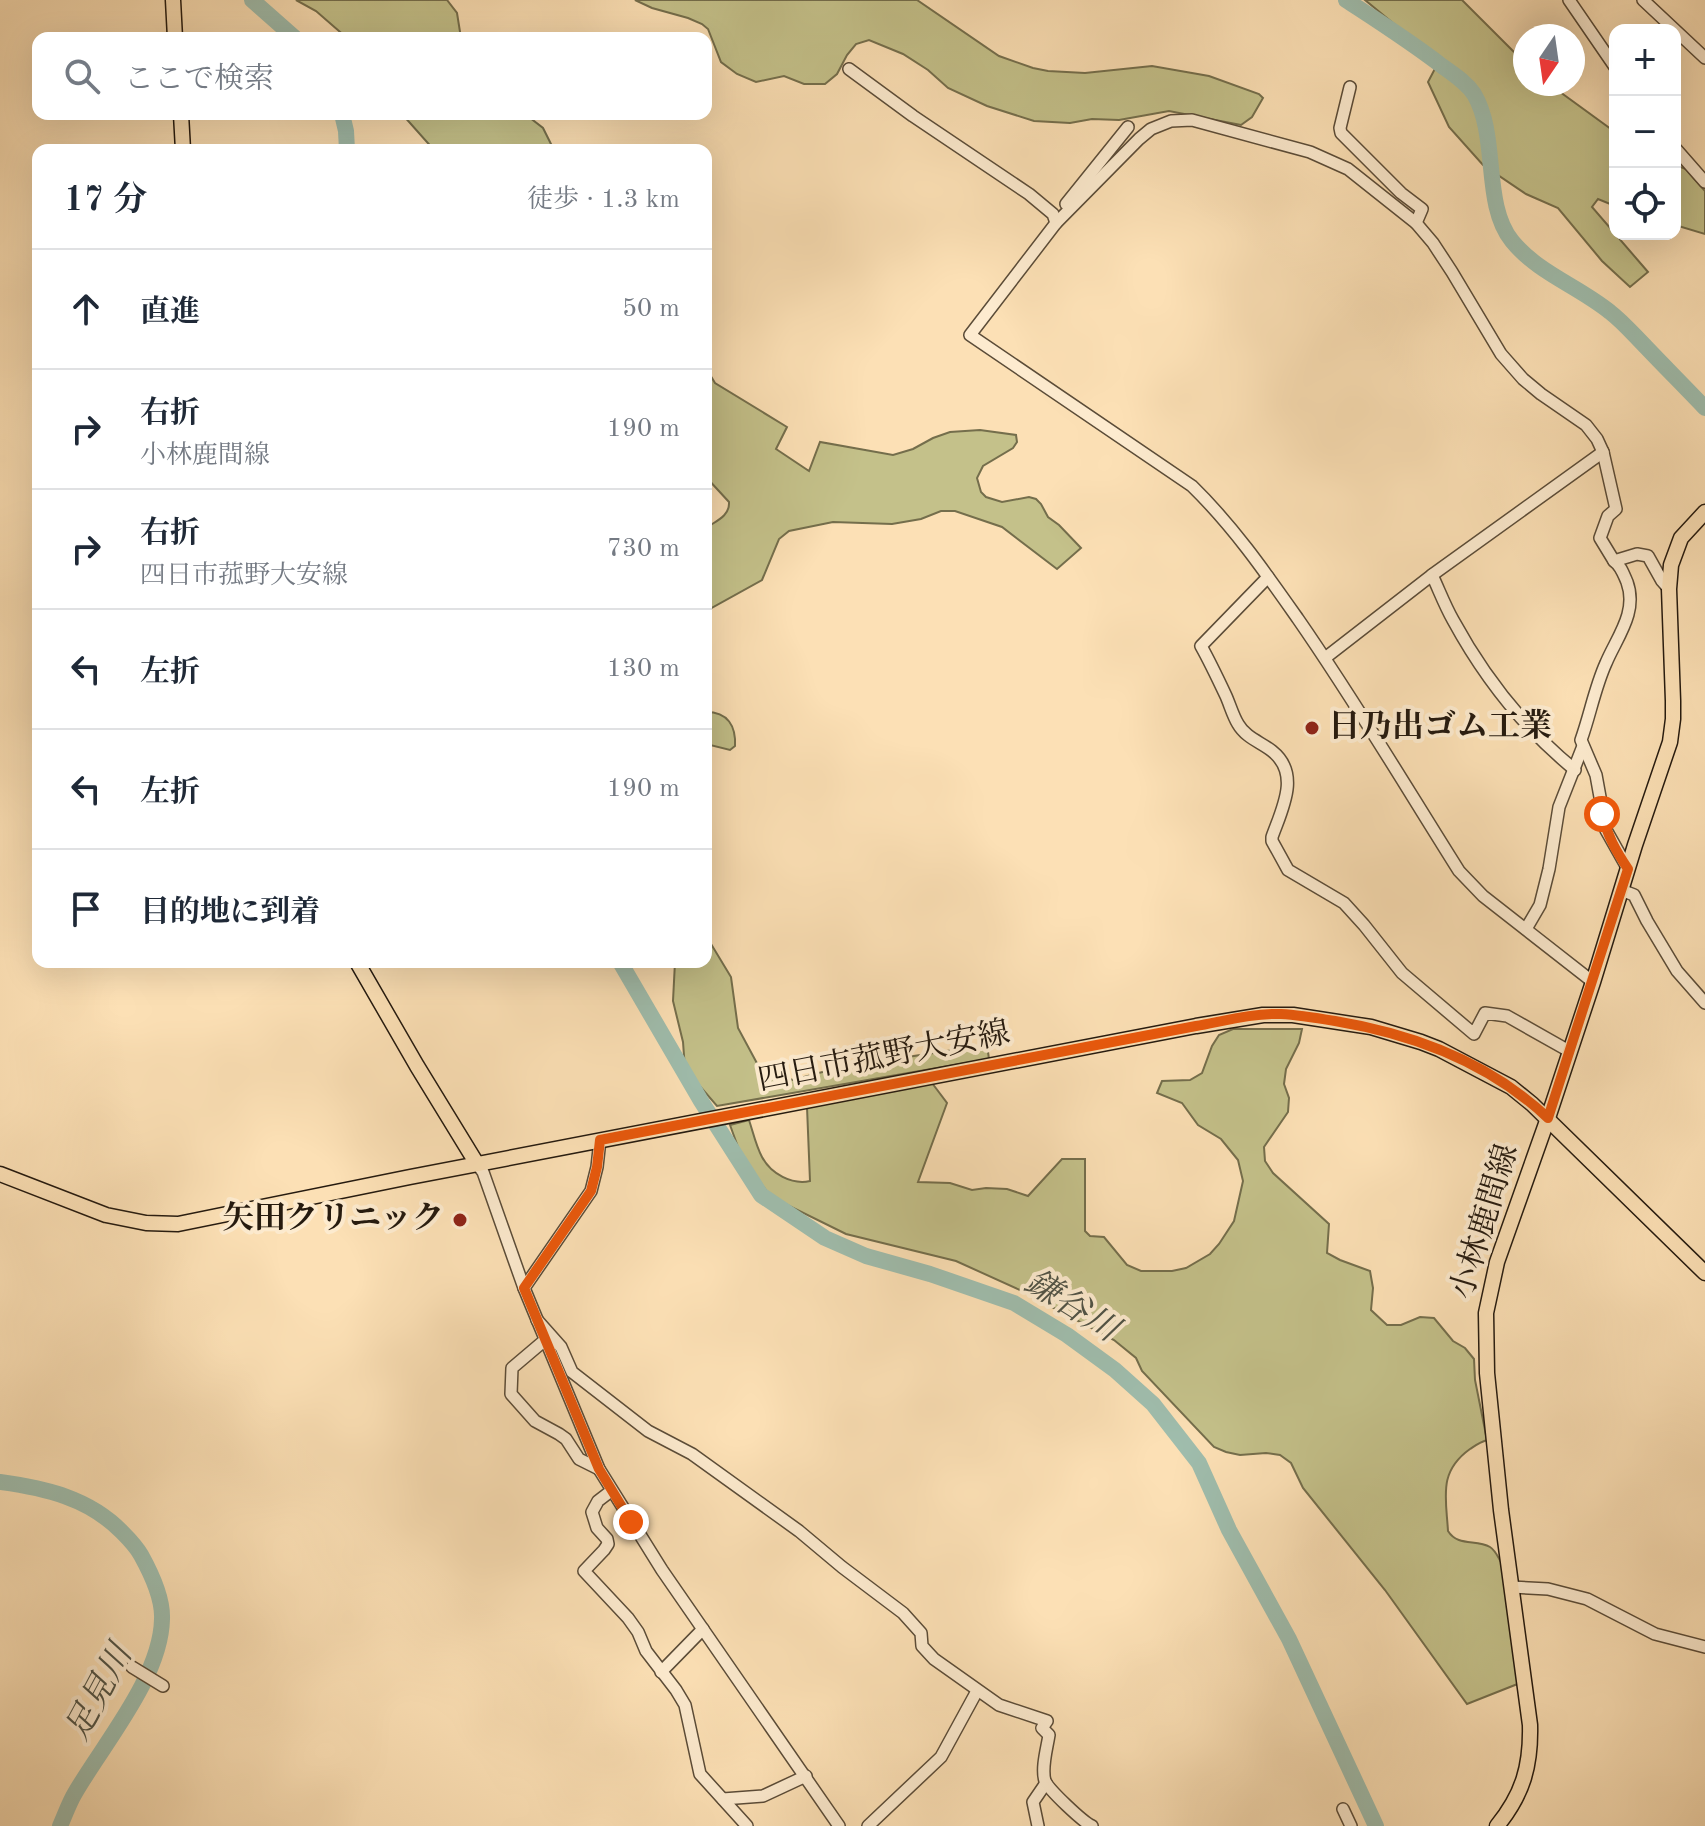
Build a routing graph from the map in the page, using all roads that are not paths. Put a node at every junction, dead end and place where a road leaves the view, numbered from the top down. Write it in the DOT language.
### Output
graph roads {
  1 [pos="173,0"];
  2 [pos="1569,0"];
  3 [pos="1643,0"];
  4 [pos="175,32"];
  5 [pos="1609,58"];
  6 [pos="1705,58"];
  7 [pos="849,69"];
  8 [pos="1350,87"];
  9 [pos="181,120"];
  10 [pos="1128,127"];
  11 [pos="183,144"];
  12 [pos="1681,155"];
  13 [pos="1705,182"];
  14 [pos="1056,223"];
  15 [pos="1416,223"];
  16 [pos="1603,452"];
  17 [pos="1705,512"];
  18 [pos="1614,561"];
  19 [pos="1432,575"];
  20 [pos="1268,577"];
  21 [pos="1669,589"];
  22 [pos="1325,658"];
  23 [pos="1583,746"];
  24 [pos="1575,770"];
  25 [pos="1628,869"];
  26 [pos="1621,890"];
  27 [pos="1526,929"];
  28 [pos="360,968"];
  29 [pos="1593,982"];
  30 [pos="1705,1003"];
  31 [pos="1569,1051"];
  32 [pos="1548,1118"];
  33 [pos="607,1139"];
  34 [pos="477,1164"];
  35 [pos="0,1174"];
  36 [pos="1705,1273"];
  37 [pos="524,1288"];
  38 [pos="537,1320"];
  39 [pos="545,1340"];
  40 [pos="599,1469"];
  41 [pos="611,1491"];
  42 [pos="1511,1587"];
  43 [pos="703,1629"];
  44 [pos="1705,1647"];
  45 [pos="133,1668"];
  46 [pos="661,1672"];
  47 [pos="161,1685"];
  48 [pos="977,1691"];
  49 [pos="806,1776"];
  50 [pos="1046,1783"];
  51 [pos="723,1799"];
  52 [pos="1343,1809"];
  53 [pos="747,1826"];
  54 [pos="839,1826"];
  55 [pos="868,1826"];
  56 [pos="1038,1826"];
  57 [pos="1092,1826"];
  58 [pos="1351,1826"];
  59 [pos="1497,1826"];
  1 -- 4 [label="main road"];
  2 -- 5 [label="street"];
  3 -- 6 [label="street"];
  7 -- 14 [label="street"];
  8 -- 15 [label="street"];
  9 -- 11 [label="main road"];
  10 -- 14 [label="street"];
  12 -- 13 [label="street"];
  14 -- 15 [label="street"];
  14 -- 20 [label="street"];
  15 -- 16 [label="street"];
  16 -- 18 [label="street"];
  16 -- 19 [label="street"];
  17 -- 21 [label="main road, 小林鹿間線"];
  18 -- 21 [label="street"];
  18 -- 23 [label="street"];
  19 -- 22 [label="street"];
  19 -- 24 [label="street"];
  20 -- 22 [label="street"];
  20 -- 31 [label="street"];
  21 -- 25 [label="main road, 小林鹿間線"];
  22 -- 27 [label="street"];
  23 -- 24 [label="street"];
  23 -- 25 [label="street"];
  24 -- 27 [label="street"];
  25 -- 26 [label="main road, 小林鹿間線"];
  26 -- 29 [label="main road, 小林鹿間線"];
  26 -- 30 [label="street"];
  27 -- 29 [label="street"];
  28 -- 34 [label="main road"];
  29 -- 31 [label="main road, 小林鹿間線"];
  31 -- 32 [label="main road, 小林鹿間線"];
  32 -- 33 [label="main road, 四日市菰野大安線"];
  32 -- 36 [label="main road, 四日市菰野大安線"];
  32 -- 42 [label="main road, 小林鹿間線"];
  33 -- 34 [label="main road, 四日市菰野大安線"];
  33 -- 37 [label="street"];
  34 -- 35 [label="main road, 四日市菰野大安線"];
  34 -- 37 [label="street"];
  37 -- 38 [label="street"];
  38 -- 39 [label="street"];
  38 -- 48 [label="street"];
  39 -- 40 [label="street"];
  39 -- 40 [label="street"];
  40 -- 41 [label="street"];
  41 -- 43 [label="street"];
  41 -- 46 [label="street"];
  42 -- 44 [label="street"];
  42 -- 59 [label="main road, 小林鹿間線"];
  43 -- 46 [label="street"];
  43 -- 49 [label="street"];
  45 -- 47 [label="street"];
  46 -- 51 [label="street"];
  48 -- 50 [label="street"];
  48 -- 55 [label="street"];
  49 -- 51 [label="street"];
  49 -- 54 [label="street"];
  50 -- 56 [label="street"];
  50 -- 57 [label="street"];
  51 -- 53 [label="street"];
  52 -- 58 [label="street"];
}
